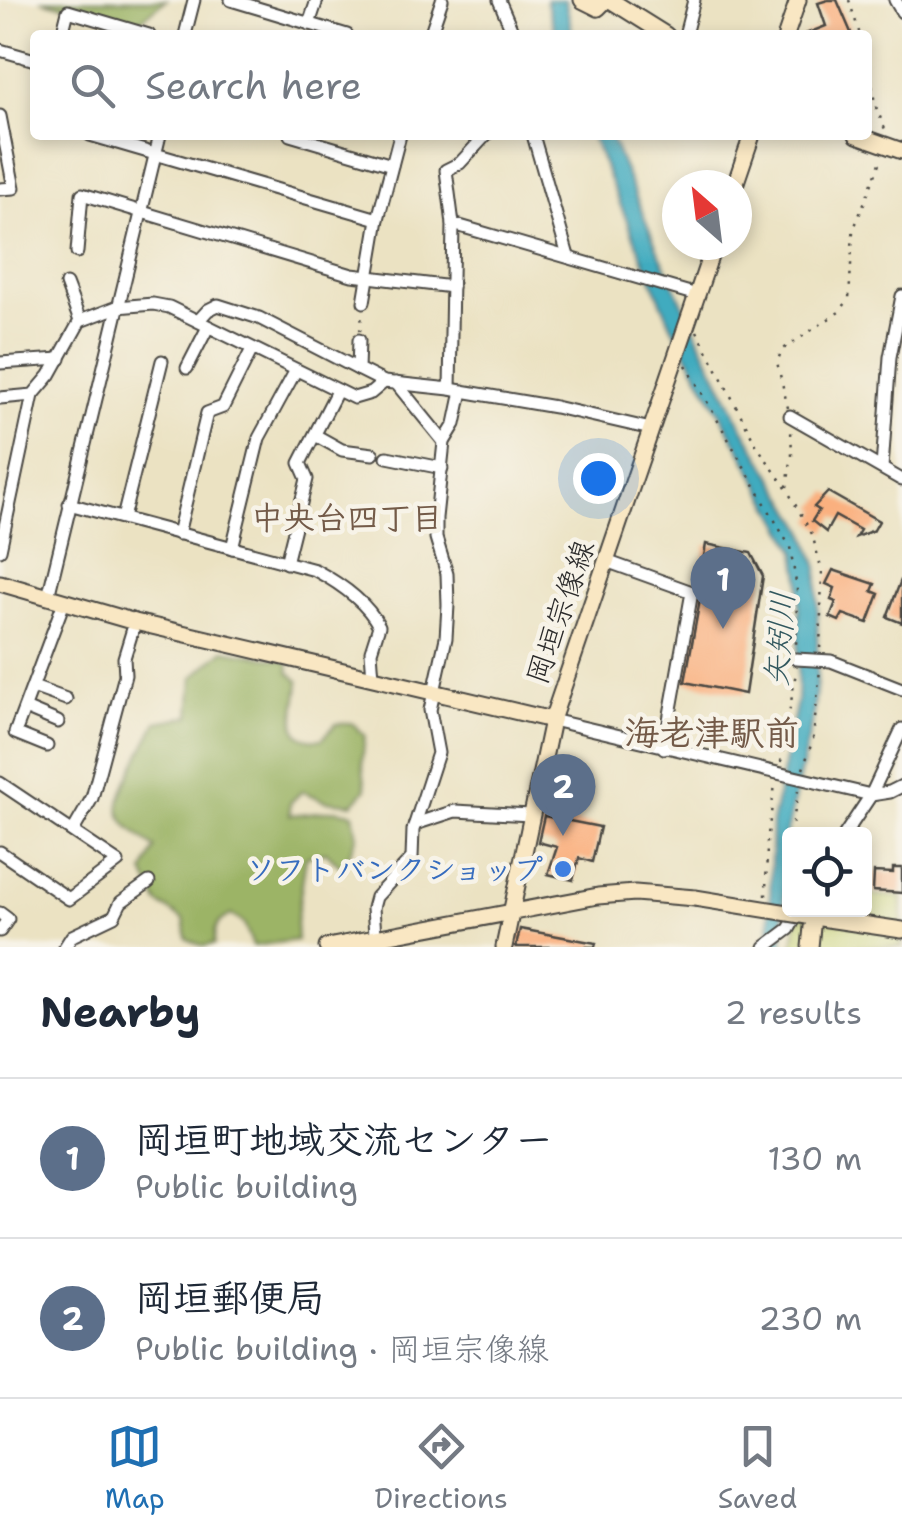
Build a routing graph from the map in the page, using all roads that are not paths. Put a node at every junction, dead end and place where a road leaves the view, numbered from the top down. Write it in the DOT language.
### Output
graph roads {
  1 [pos="194,0"];
  2 [pos="230,0"];
  3 [pos="317,0"];
  4 [pos="499,0"];
  5 [pos="582,0"];
  6 [pos="608,0"];
  7 [pos="694,0"];
  8 [pos="798,0"];
  9 [pos="895,0"];
  10 [pos="438,1"];
  11 [pos="902,12"];
  12 [pos="308,24"];
  13 [pos="63,30"];
  14 [pos="132,30"];
  15 [pos="185,30"];
  16 [pos="330,30"];
  17 [pos="431,30"];
  18 [pos="512,30"];
  19 [pos="658,30"];
  20 [pos="686,30"];
  21 [pos="788,30"];
  22 [pos="0,50"];
  23 [pos="30,59"];
  24 [pos="0,116"];
  25 [pos="107,140"];
  26 [pos="159,140"];
  27 [pos="307,140"];
  28 [pos="399,140"];
  29 [pos="481,140"];
  30 [pos="534,140"];
  31 [pos="750,140"];
  32 [pos="869,140"];
  33 [pos="902,151"];
  34 [pos="155,154"];
  35 [pos="392,165"];
  36 [pos="739,170"];
  37 [pos="0,190"];
  38 [pos="140,212"];
  39 [pos="378,219"];
  40 [pos="453,224"];
  41 [pos="77,252"];
  42 [pos="568,256"];
  43 [pos="709,260"];
  44 [pos="367,277"];
  45 [pos="66,284"];
  46 [pos="452,286"];
  47 [pos="697,296"];
  48 [pos="902,296"];
  49 [pos="364,302"];
  50 [pos="118,307"];
  51 [pos="80,322"];
  52 [pos="203,324"];
  53 [pos="359,340"];
  54 [pos="252,349"];
  55 [pos="60,359"];
  56 [pos="162,361"];
  57 [pos="0,363"];
  58 [pos="187,368"];
  59 [pos="358,368"];
  60 [pos="296,370"];
  61 [pos="390,382"];
  62 [pos="456,390"];
  63 [pos="337,391"];
  64 [pos="34,395"];
  65 [pos="0,398"];
  66 [pos="790,416"];
  67 [pos="651,429"];
  68 [pos="315,435"];
  69 [pos="444,442"];
  70 [pos="442,468"];
  71 [pos="882,468"];
  72 [pos="902,480"];
  73 [pos="69,504"];
  74 [pos="123,518"];
  75 [pos="178,534"];
  76 [pos="232,548"];
  77 [pos="0,550"];
  78 [pos="606,561"];
  79 [pos="286,563"];
  80 [pos="0,583"];
  81 [pos="56,600"];
  82 [pos="135,622"];
  83 [pos="796,659"];
  84 [pos="372,678"];
  85 [pos="34,687"];
  86 [pos="902,689"];
  87 [pos="433,692"];
  88 [pos="66,699"];
  89 [pos="25,708"];
  90 [pos="552,720"];
  91 [pos="58,722"];
  92 [pos="902,729"];
  93 [pos="47,746"];
  94 [pos="664,748"];
  95 [pos="0,783"];
  96 [pos="896,789"];
  97 [pos="870,795"];
  98 [pos="902,799"];
  99 [pos="531,815"];
  100 [pos="415,824"];
  101 [pos="849,827"];
  102 [pos="73,831"];
  103 [pos="0,852"];
  104 [pos="149,882"];
  105 [pos="782,909"];
  106 [pos="511,911"];
  107 [pos="0,914"];
  108 [pos="798,917"];
  109 [pos="803,917"];
  110 [pos="830,917"];
  111 [pos="901,930"];
  112 [pos="0,931"];
  113 [pos="399,940"];
  114 [pos="375,943"];
  115 [pos="66,947"];
  116 [pos="327,947"];
  117 [pos="504,947"];
  118 [pos="766,947"];
  119 [pos="810,947"];
  120 [pos="902,947"];
  1 -- 15 [label="street"];
  2 -- 12 [label="street"];
  3 -- 12 [label="street"];
  4 -- 18 [label="street"];
  5 -- 6 [label="main road"];
  6 -- 19 [label="main road"];
  7 -- 20 [label="street"];
  8 -- 21 [label="main road"];
  9 -- 11 [label="street"];
  10 -- 17 [label="street"];
  12 -- 16 [label="street"];
  13 -- 14 [label="street"];
  22 -- 23 [label="street"];
  24 -- 37 [label="street"];
  25 -- 34 [label="street"];
  26 -- 34 [label="street"];
  27 -- 35 [label="street"];
  28 -- 35 [label="street"];
  29 -- 40 [label="street"];
  30 -- 42 [label="street"];
  31 -- 36 [label="main road"];
  32 -- 33 [label="main road"];
  34 -- 38 [label="street"];
  34 -- 39 [label="street"];
  35 -- 39 [label="street"];
  38 -- 41 [label="street"];
  38 -- 44 [label="street"];
  38 -- 50 [label="street"];
  39 -- 44 [label="street"];
  40 -- 42 [label="street"];
  40 -- 46 [label="street"];
  42 -- 47 [label="street"];
  43 -- 47 [label="main road, 岡垣宗像線"];
  44 -- 46 [label="street"];
  44 -- 49 [label="street"];
  45 -- 51 [label="street"];
  46 -- 62 [label="street"];
  47 -- 67 [label="main road, 岡垣宗像線"];
  48 -- 71 [label="street"];
  50 -- 51 [label="street"];
  50 -- 52 [label="street"];
  50 -- 73 [label="street"];
  51 -- 55 [label="street"];
  52 -- 54 [label="street"];
  52 -- 58 [label="street"];
  52 -- 59 [label="street"];
  53 -- 59 [label="street"];
  54 -- 60 [label="street"];
  54 -- 75 [label="street"];
  55 -- 57 [label="street"];
  55 -- 64 [label="street"];
  56 -- 74 [label="street"];
  59 -- 61 [label="street"];
  60 -- 63 [label="street"];
  60 -- 76 [label="street"];
  61 -- 62 [label="street"];
  61 -- 63 [label="street"];
  61 -- 69 [label="street"];
  62 -- 67 [label="street"];
  62 -- 69 [label="street"];
  63 -- 68 [label="street"];
  64 -- 65 [label="street"];
  64 -- 77 [label="street"];
  66 -- 71 [label="street"];
  67 -- 78 [label="main road, 岡垣宗像線"];
  68 -- 70 [label="street"];
  68 -- 79 [label="street"];
  69 -- 70 [label="street"];
  70 -- 87 [label="street"];
  71 -- 72 [label="street"];
  73 -- 74 [label="street"];
  73 -- 81 [label="street"];
  74 -- 75 [label="street"];
  75 -- 76 [label="street"];
  76 -- 79 [label="street"];
  78 -- 90 [label="main road, 岡垣宗像線"];
  78 -- 94 [label="street"];
  79 -- 84 [label="street"];
  80 -- 81 [label="main road"];
  81 -- 82 [label="main road"];
  81 -- 85 [label="street"];
  82 -- 84 [label="main road"];
  82 -- 102 [label="street"];
  83 -- 86 [label="street"];
  84 -- 87 [label="main road"];
  85 -- 88 [label="street"];
  85 -- 89 [label="street"];
  87 -- 90 [label="main road"];
  87 -- 100 [label="street"];
  89 -- 91 [label="street"];
  89 -- 93 [label="street"];
  90 -- 94 [label="street"];
  90 -- 99 [label="main road, 岡垣宗像線"];
  92 -- 97 [label="street"];
  94 -- 97 [label="street"];
  95 -- 102 [label="street"];
  96 -- 97 [label="street"];
  96 -- 98 [label="street"];
  97 -- 101 [label="street"];
  99 -- 100 [label="street"];
  99 -- 106 [label="main road, 岡垣宗像線"];
  100 -- 114 [label="street"];
  102 -- 103 [label="street"];
  104 -- 115 [label="street"];
  105 -- 106 [label="main road, bridge"];
  106 -- 113 [label="main road"];
  106 -- 117 [label="main road, 岡垣宗像線"];
  107 -- 112 [label="street"];
  108 -- 118 [label="street"];
  109 -- 119 [label="main road"];
  110 -- 111 [label="main road"];
  111 -- 120 [label="main road"];
  113 -- 114 [label="main road"];
  114 -- 116 [label="main road"];
}
